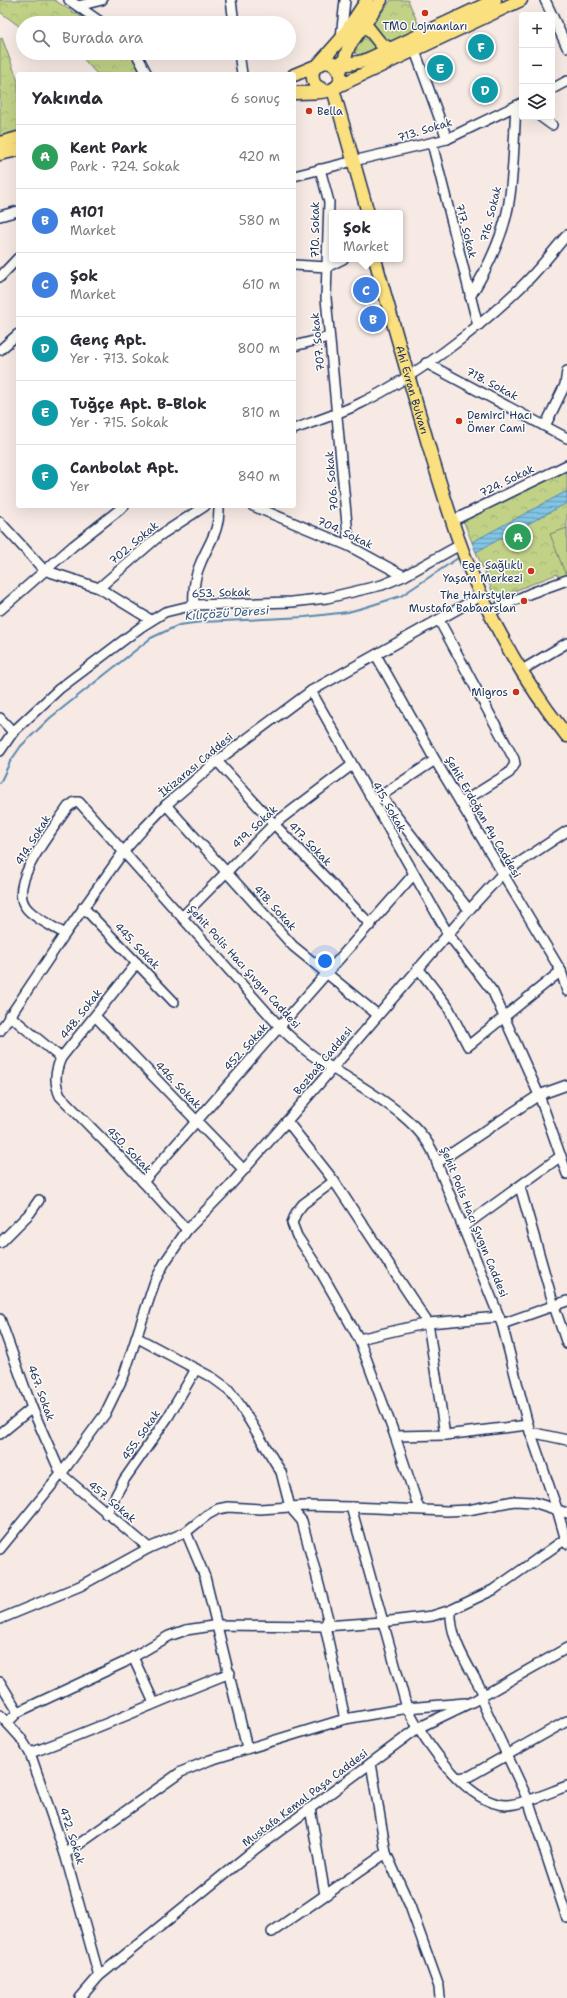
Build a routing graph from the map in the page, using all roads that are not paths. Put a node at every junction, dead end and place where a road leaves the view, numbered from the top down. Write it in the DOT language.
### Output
graph roads {
  1 [pos="69,0"];
  2 [pos="102,0"];
  3 [pos="231,0"];
  4 [pos="345,0"];
  5 [pos="367,0"];
  6 [pos="381,0"];
  7 [pos="495,0"];
  8 [pos="521,0"];
  9 [pos="545,0"];
  10 [pos="78,6"];
  11 [pos="92,16"];
  12 [pos="233,16"];
  13 [pos="365,24"];
  14 [pos="341,39"];
  15 [pos="567,47"];
  16 [pos="390,49"];
  17 [pos="415,52"];
  18 [pos="140,60"];
  19 [pos="240,60"];
  20 [pos="318,65"];
  21 [pos="338,67"];
  22 [pos="146,72"];
  23 [pos="242,72"];
  24 [pos="296,75"];
  25 [pos="567,82"];
  26 [pos="555,88"];
  27 [pos="331,89"];
  28 [pos="296,93"];
  29 [pos="519,104"];
  30 [pos="545,120"];
  31 [pos="552,126"];
  32 [pos="16,138"];
  33 [pos="447,138"];
  34 [pos="0,142"];
  35 [pos="432,143"];
  36 [pos="16,150"];
  37 [pos="0,154"];
  38 [pos="350,162"];
  39 [pos="320,169"];
  40 [pos="296,175"];
  41 [pos="360,210"];
  42 [pos="367,210"];
  43 [pos="16,212"];
  44 [pos="0,216"];
  45 [pos="567,234"];
  46 [pos="16,260"];
  47 [pos="337,262"];
  48 [pos="376,262"];
  49 [pos="382,262"];
  50 [pos="296,265"];
  51 [pos="327,267"];
  52 [pos="0,277"];
  53 [pos="470,297"];
  54 [pos="478,326"];
  55 [pos="16,336"];
  56 [pos="329,337"];
  57 [pos="296,345"];
  58 [pos="0,350"];
  59 [pos="426,363"];
  60 [pos="567,371"];
  61 [pos="411,374"];
  62 [pos="338,413"];
  63 [pos="545,426"];
  64 [pos="296,428"];
  65 [pos="567,438"];
  66 [pos="567,465"];
  67 [pos="122,508"];
  68 [pos="202,508"];
  69 [pos="220,508"];
  70 [pos="258,508"];
  71 [pos="455,519"];
  72 [pos="0,522"];
  73 [pos="460,545"];
  74 [pos="349,546"];
  75 [pos="44,570"];
  76 [pos="404,576"];
  77 [pos="567,580"];
  78 [pos="99,588"];
  79 [pos="481,596"];
  80 [pos="194,605"];
  81 [pos="0,610"];
  82 [pos="492,611"];
  83 [pos="151,620"];
  84 [pos="439,620"];
  85 [pos="567,643"];
  86 [pos="376,654"];
  87 [pos="527,667"];
  88 [pos="311,691"];
  89 [pos="0,718"];
  90 [pos="567,724"];
  91 [pos="13,732"];
  92 [pos="567,736"];
  93 [pos="0,751"];
  94 [pos="435,760"];
  95 [pos="216,761"];
  96 [pos="352,765"];
  97 [pos="381,796"];
  98 [pos="373,802"];
  99 [pos="461,803"];
  100 [pos="166,805"];
  101 [pos="84,807"];
  102 [pos="274,824"];
  103 [pos="566,834"];
  104 [pos="124,851"];
  105 [pos="226,872"];
  106 [pos="414,874"];
  107 [pos="502,874"];
  108 [pos="84,908"];
  109 [pos="469,910"];
  110 [pos="182,917"];
  111 [pos="371,925"];
  112 [pos="65,934"];
  113 [pos="448,934"];
  114 [pos="137,963"];
  115 [pos="418,968"];
  116 [pos="326,974"];
  117 [pos="564,975"];
  118 [pos="567,991"];
  119 [pos="174,1002"];
  120 [pos="9,1015"];
  121 [pos="378,1015"];
  122 [pos="94,1016"];
  123 [pos="504,1017"];
  124 [pos="280,1027"];
  125 [pos="0,1031"];
  126 [pos="62,1058"];
  127 [pos="332,1069"];
  128 [pos="567,1085"];
  129 [pos="56,1086"];
  130 [pos="539,1095"];
  131 [pos="196,1120"];
  132 [pos="287,1121"];
  133 [pos="562,1156"];
  134 [pos="437,1163"];
  135 [pos="244,1170"];
  136 [pos="567,1174"];
  137 [pos="334,1181"];
  138 [pos="143,1182"];
  139 [pos="520,1187"];
  140 [pos="39,1200"];
  141 [pos="463,1227"];
  142 [pos="187,1230"];
  143 [pos="0,1243"];
  144 [pos="567,1301"];
  145 [pos="554,1306"];
  146 [pos="0,1319"];
  147 [pos="500,1321"];
  148 [pos="428,1323"];
  149 [pos="136,1337"];
  150 [pos="359,1339"];
  151 [pos="567,1344"];
  152 [pos="196,1369"];
  153 [pos="32,1408"];
  154 [pos="530,1428"];
  155 [pos="0,1434"];
  156 [pos="445,1434"];
  157 [pos="394,1436"];
  158 [pos="567,1440"];
  159 [pos="61,1474"];
  160 [pos="290,1507"];
  161 [pos="351,1507"];
  162 [pos="419,1509"];
  163 [pos="557,1509"];
  164 [pos="567,1513"];
  165 [pos="106,1514"];
  166 [pos="186,1532"];
  167 [pos="567,1541"];
  168 [pos="149,1548"];
  169 [pos="0,1549"];
  170 [pos="451,1610"];
  171 [pos="0,1620"];
  172 [pos="382,1622"];
  173 [pos="218,1625"];
  174 [pos="325,1626"];
  175 [pos="567,1648"];
  176 [pos="134,1658"];
  177 [pos="230,1673"];
  178 [pos="0,1682"];
  179 [pos="479,1698"];
  180 [pos="154,1703"];
  181 [pos="407,1708"];
  182 [pos="18,1712"];
  183 [pos="0,1715"];
  184 [pos="345,1719"];
  185 [pos="567,1720"];
  186 [pos="8,1722"];
  187 [pos="418,1728"];
  188 [pos="247,1748"];
  189 [pos="30,1754"];
  190 [pos="508,1755"];
  191 [pos="371,1763"];
  192 [pos="459,1778"];
  193 [pos="566,1790"];
  194 [pos="528,1800"];
  195 [pos="310,1808"];
  196 [pos="386,1853"];
  197 [pos="65,1854"];
  198 [pos="324,1895"];
  199 [pos="567,1918"];
  200 [pos="272,1932"];
  201 [pos="99,1976"];
  202 [pos="90,1985"];
  203 [pos="71,1998"];
  204 [pos="80,1998"];
  205 [pos="440,1998"];
  1 -- 10 [label="street"];
  2 -- 10 [label="street"];
  3 -- 12 [label="street"];
  4 -- 14 [label="street"];
  5 -- 14 [label="main road"];
  6 -- 13 [label="main road"];
  7 -- 16 [label="main road"];
  8 -- 17 [label="main road"];
  9 -- 15 [label="street"];
  10 -- 11 [label="street"];
  13 -- 16 [label="main road"];
  13 -- 21 [label="main road"];
  14 -- 20 [label="main road"];
  16 -- 21 [label="main road"];
  17 -- 27 [label="main road"];
  17 -- 33 [label="street"];
  18 -- 22 [label="street"];
  19 -- 23 [label="street"];
  20 -- 21 [label="main road"];
  20 -- 24 [label="main road"];
  20 -- 27 [label="main road"];
  21 -- 27 [label="main road"];
  25 -- 26 [label="street"];
  27 -- 28 [label="main road"];
  27 -- 38 [label="main road"];
  29 -- 33 [label="street, 713. Sokak"];
  29 -- 53 [label="street, 716. Sokak"];
  30 -- 31 [label="street"];
  32 -- 34 [label="main road"];
  33 -- 35 [label="street, 713. Sokak"];
  35 -- 38 [label="street, 713. Sokak"];
  35 -- 53 [label="street, 717. Sokak"];
  36 -- 37 [label="main road"];
  38 -- 39 [label="street, 713. Sokak"];
  38 -- 41 [label="main road"];
  38 -- 42 [label="main road"];
  39 -- 40 [label="street, 713. Sokak"];
  39 -- 51 [label="street, 710. Sokak"];
  43 -- 44 [label="street"];
  45 -- 54 [label="street"];
  46 -- 52 [label="street"];
  47 -- 51 [label="street"];
  48 -- 61 [label="main road, Ahi Evran Bulvarı"];
  49 -- 61 [label="main road, Ahi Evran Bulvarı"];
  50 -- 51 [label="street"];
  51 -- 56 [label="street, 707. Sokak"];
  53 -- 54 [label="street, 717. Sokak"];
  54 -- 59 [label="street"];
  55 -- 58 [label="street"];
  56 -- 57 [label="street"];
  56 -- 62 [label="street, 707. Sokak"];
  59 -- 61 [label="street"];
  59 -- 63 [label="street, 718. Sokak"];
  60 -- 63 [label="street"];
  61 -- 62 [label="street"];
  61 -- 71 [label="main road, Ahi Evran Bulvarı"];
  62 -- 64 [label="street"];
  62 -- 74 [label="street, 706. Sokak"];
  63 -- 65 [label="street, 718. Sokak"];
  66 -- 71 [label="street, 724. Sokak"];
  67 -- 75 [label="street"];
  68 -- 78 [label="street, 702. Sokak"];
  69 -- 80 [label="street"];
  70 -- 74 [label="street, 704. Sokak"];
  71 -- 73 [label="main road"];
  71 -- 82 [label="main road"];
  72 -- 75 [label="street"];
  73 -- 76 [label="street, 653. Sokak"];
  73 -- 79 [label="main road"];
  74 -- 76 [label="street, 704. Sokak"];
  75 -- 78 [label="street"];
  75 -- 81 [label="street"];
  76 -- 80 [label="street, 653. Sokak"];
  77 -- 82 [label="street"];
  78 -- 83 [label="street"];
  79 -- 82 [label="main road"];
  79 -- 84 [label="street, İkizarası Caddesi"];
  80 -- 83 [label="street, 653. Sokak"];
  82 -- 87 [label="main road"];
  82 -- 92 [label="main road"];
  83 -- 91 [label="street, 653. Sokak"];
  84 -- 86 [label="street, İkizarası Caddesi"];
  84 -- 99 [label="street"];
  85 -- 87 [label="street"];
  86 -- 88 [label="street, İkizarası Caddesi"];
  86 -- 94 [label="street, Şehit Erdoğan Ay Caddesi"];
  87 -- 90 [label="main road"];
  88 -- 95 [label="street, İkizarası Caddesi"];
  88 -- 96 [label="street, 415. Sokak"];
  89 -- 91 [label="street"];
  91 -- 93 [label="street, 653. Sokak"];
  94 -- 97 [label="street"];
  94 -- 99 [label="street, Şehit Erdoğan Ay Caddesi"];
  95 -- 100 [label="street, İkizarası Caddesi"];
  95 -- 102 [label="street, 417. Sokak"];
  96 -- 98 [label="street, 415. Sokak"];
  96 -- 102 [label="street, 419. Sokak"];
  97 -- 98 [label="street"];
  97 -- 109 [label="street"];
  98 -- 106 [label="street, 415. Sokak"];
  99 -- 107 [label="street, Şehit Erdoğan Ay Caddesi"];
  100 -- 104 [label="street, İkizarası Caddesi"];
  100 -- 105 [label="street, 418. Sokak"];
  101 -- 104 [label="street, Şehit Polis Hacı Şıvgın Caddesi"];
  101 -- 112 [label="street, 414. Sokak"];
  102 -- 105 [label="street, 419. Sokak"];
  102 -- 111 [label="street, 417. Sokak"];
  103 -- 107 [label="street, Bozbağ Caddesi"];
  104 -- 108 [label="street, İkizarası Caddesi"];
  104 -- 110 [label="street, Şehit Polis Hacı Şıvgın Caddesi"];
  105 -- 110 [label="street, 419. Sokak"];
  105 -- 116 [label="street, 418. Sokak"];
  106 -- 111 [label="street, 452. Sokak"];
  106 -- 113 [label="street, 415. Sokak"];
  107 -- 109 [label="street, Bozbağ Caddesi"];
  107 -- 117 [label="street, Şehit Erdoğan Ay Caddesi"];
  108 -- 112 [label="street, İkizarası Caddesi"];
  108 -- 114 [label="street, 445. Sokak"];
  109 -- 113 [label="street, Bozbağ Caddesi"];
  110 -- 124 [label="street, Şehit Polis Hacı Şıvgın Caddesi"];
  111 -- 116 [label="street, 452. Sokak"];
  112 -- 120 [label="street, İkizarası Caddesi"];
  113 -- 115 [label="street, Bozbağ Caddesi"];
  113 -- 123 [label="street, 415. Sokak"];
  114 -- 119 [label="street, 445. Sokak"];
  114 -- 122 [label="street, 448. Sokak"];
  115 -- 121 [label="street, Bozbağ Caddesi"];
  115 -- 123 [label="street"];
  116 -- 121 [label="street, 418. Sokak"];
  116 -- 124 [label="street, 452. Sokak"];
  117 -- 118 [label="street, Şehit Erdoğan Ay Caddesi"];
  117 -- 123 [label="street"];
  120 -- 125 [label="street, İkizarası Caddesi"];
  120 -- 126 [label="street"];
  121 -- 127 [label="street, Bozbağ Caddesi"];
  122 -- 126 [label="street, 448. Sokak"];
  122 -- 131 [label="street, 446. Sokak"];
  123 -- 130 [label="street, 415. Sokak"];
  124 -- 127 [label="street, Şehit Polis Hacı Şıvgın Caddesi"];
  124 -- 131 [label="street, 452. Sokak"];
  126 -- 129 [label="street, 448. Sokak"];
  127 -- 132 [label="street, Bozbağ Caddesi"];
  127 -- 134 [label="street, Şehit Polis Hacı Şıvgın Caddesi"];
  128 -- 130 [label="street"];
  129 -- 138 [label="street, 450. Sokak"];
  130 -- 133 [label="street, 415. Sokak"];
  130 -- 134 [label="street"];
  131 -- 135 [label="street, 446. Sokak"];
  131 -- 138 [label="street, 452. Sokak"];
  132 -- 135 [label="street, Bozbağ Caddesi"];
  132 -- 137 [label="street"];
  133 -- 136 [label="street, 415. Sokak"];
  133 -- 139 [label="street"];
  134 -- 141 [label="street, Şehit Polis Hacı Şıvgın Caddesi"];
  135 -- 142 [label="street, Bozbağ Caddesi"];
  137 -- 148 [label="street"];
  137 -- 150 [label="street"];
  138 -- 142 [label="street, 450. Sokak"];
  139 -- 141 [label="street"];
  139 -- 145 [label="street"];
  140 -- 143 [label="street"];
  141 -- 147 [label="street, Şehit Polis Hacı Şıvgın Caddesi"];
  142 -- 149 [label="street, Bozbağ Caddesi"];
  144 -- 145 [label="street"];
  145 -- 147 [label="street"];
  145 -- 151 [label="street"];
  146 -- 153 [label="street, 467. Sokak"];
  147 -- 148 [label="street"];
  147 -- 154 [label="street, Şehit Polis Hacı Şıvgın Caddesi"];
  148 -- 150 [label="street"];
  148 -- 156 [label="street"];
  149 -- 152 [label="street"];
  149 -- 159 [label="street, Bozbağ Caddesi"];
  150 -- 157 [label="street"];
  152 -- 160 [label="street"];
  152 -- 165 [label="street, 455. Sokak"];
  153 -- 155 [label="street"];
  153 -- 159 [label="street, 467. Sokak"];
  154 -- 156 [label="street"];
  154 -- 158 [label="street"];
  154 -- 163 [label="street, Şehit Polis Hacı Şıvgın Caddesi"];
  156 -- 157 [label="street"];
  157 -- 162 [label="street"];
  159 -- 165 [label="street, 457. Sokak"];
  159 -- 169 [label="street, Bozbağ Caddesi"];
  160 -- 161 [label="street"];
  160 -- 166 [label="street"];
  160 -- 174 [label="street"];
  161 -- 162 [label="street"];
  161 -- 172 [label="street"];
  162 -- 163 [label="street"];
  163 -- 164 [label="street"];
  163 -- 167 [label="street, Şehit Polis Hacı Şıvgın Caddesi"];
  165 -- 168 [label="street, 457. Sokak"];
  166 -- 168 [label="street"];
  166 -- 173 [label="street"];
  167 -- 170 [label="street"];
  168 -- 171 [label="street"];
  170 -- 172 [label="street"];
  170 -- 179 [label="street"];
  172 -- 174 [label="street"];
  172 -- 181 [label="street"];
  173 -- 174 [label="street"];
  173 -- 176 [label="street"];
  173 -- 177 [label="street"];
  174 -- 184 [label="street"];
  175 -- 179 [label="street, Mustafa Kemal Paşa Caddesi"];
  176 -- 180 [label="street"];
  176 -- 182 [label="street"];
  177 -- 180 [label="street"];
  177 -- 188 [label="street"];
  178 -- 182 [label="street"];
  179 -- 181 [label="street"];
  179 -- 187 [label="street, Mustafa Kemal Paşa Caddesi"];
  179 -- 190 [label="street"];
  180 -- 189 [label="street"];
  181 -- 184 [label="street"];
  181 -- 187 [label="street"];
  182 -- 186 [label="street"];
  183 -- 186 [label="street, 472. Sokak"];
  184 -- 188 [label="street"];
  185 -- 190 [label="street"];
  186 -- 189 [label="street, 472. Sokak"];
  187 -- 191 [label="street, Mustafa Kemal Paşa Caddesi"];
  187 -- 192 [label="street"];
  188 -- 197 [label="street"];
  189 -- 197 [label="street, 472. Sokak"];
  190 -- 192 [label="street"];
  190 -- 194 [label="street"];
  191 -- 195 [label="street, Mustafa Kemal Paşa Caddesi"];
  191 -- 196 [label="street"];
  192 -- 194 [label="street"];
  193 -- 194 [label="street"];
  194 -- 199 [label="street"];
  195 -- 198 [label="street"];
  195 -- 201 [label="street, Mustafa Kemal Paşa Caddesi"];
  196 -- 198 [label="street"];
  196 -- 205 [label="street"];
  197 -- 201 [label="street, 472. Sokak"];
  198 -- 200 [label="street"];
  201 -- 202 [label="street, Mustafa Kemal Paşa Caddesi"];
  202 -- 203 [label="street"];
  202 -- 204 [label="street, Mustafa Kemal Paşa Caddesi"];
}
